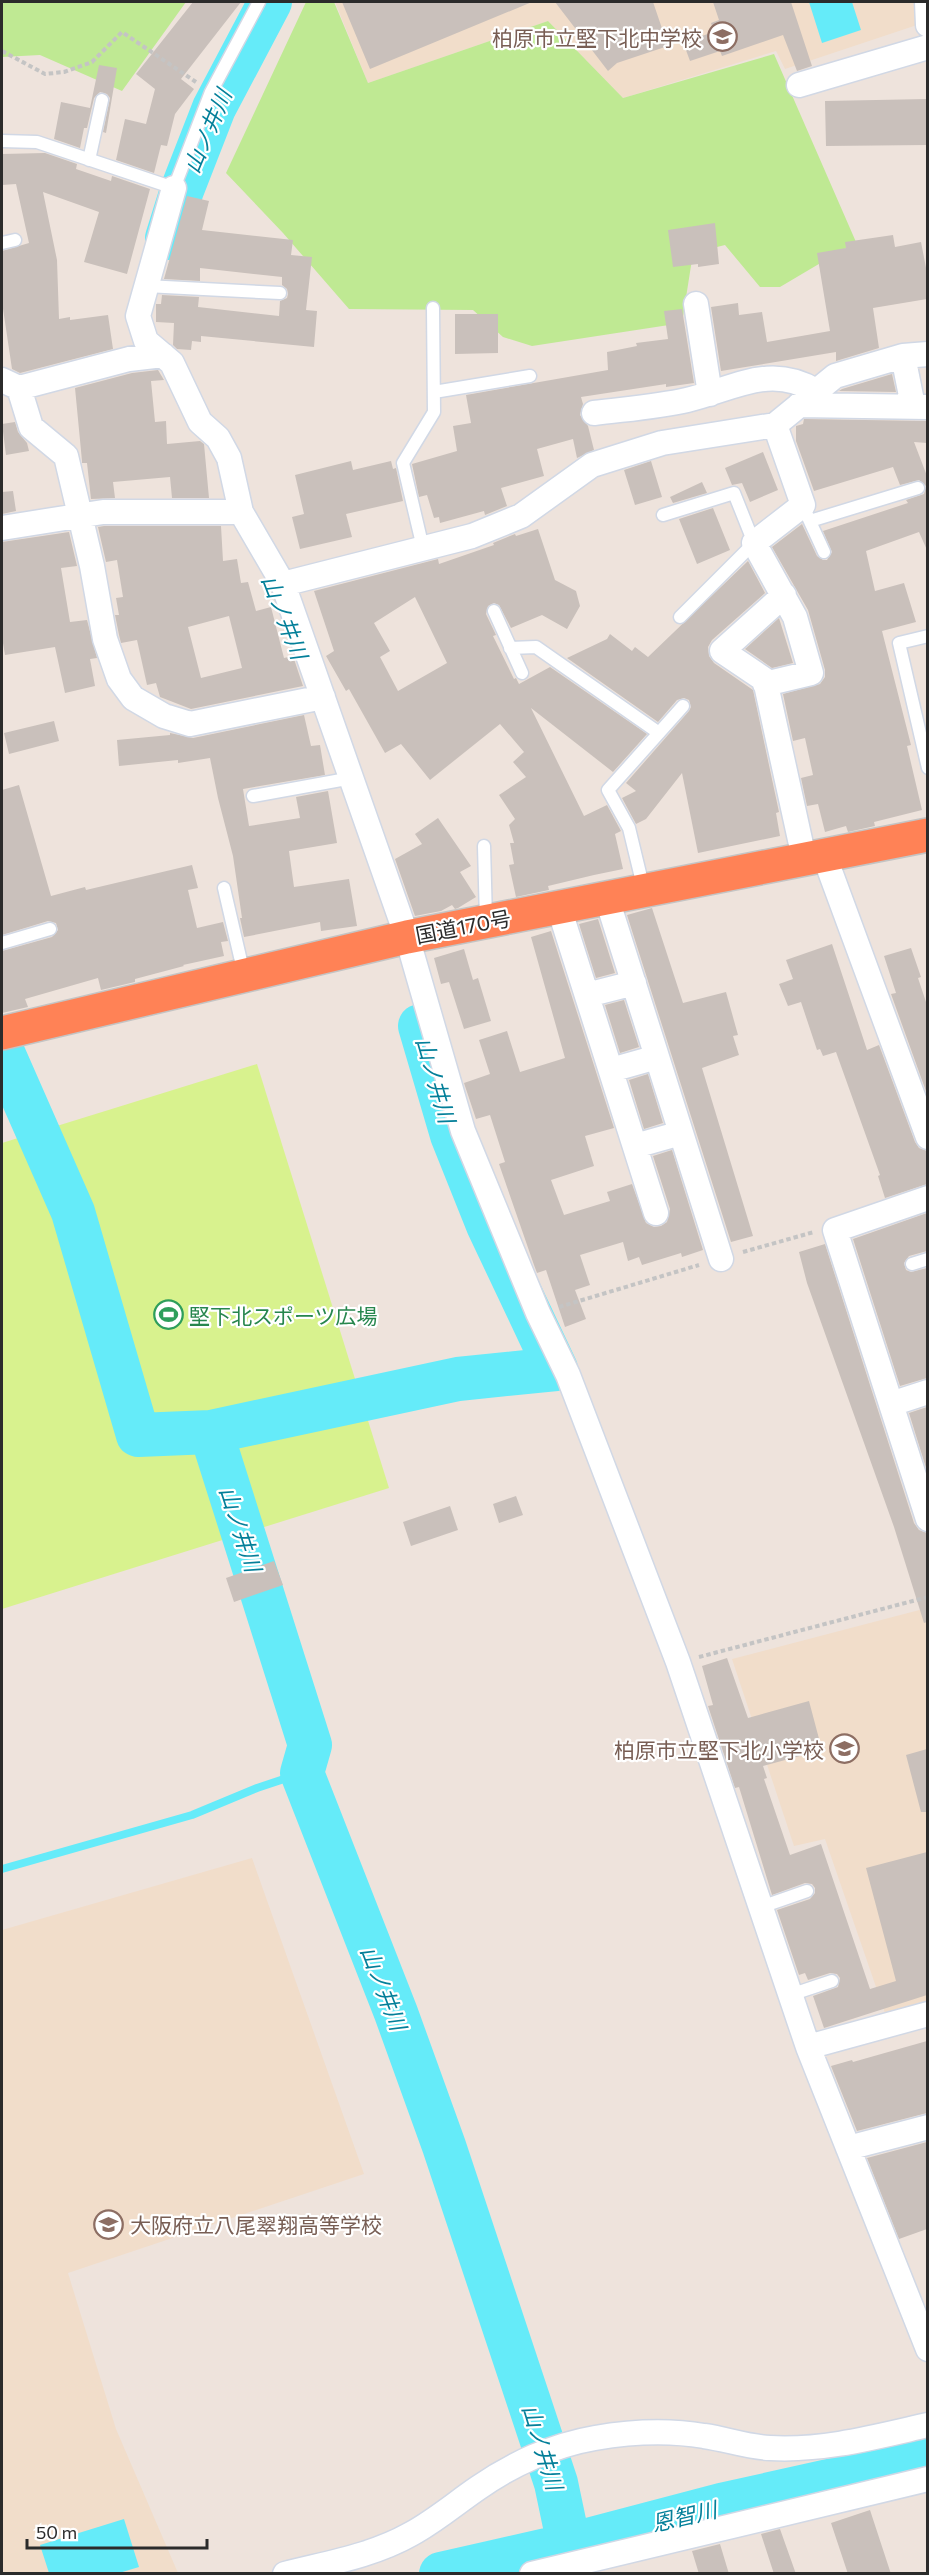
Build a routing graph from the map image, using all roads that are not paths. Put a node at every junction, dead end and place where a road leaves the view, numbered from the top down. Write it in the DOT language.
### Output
graph roads {
  1 [pos="259,2"];
  2 [pos="927,2"];
  3 [pos="927,25"];
  4 [pos="927,47"];
  5 [pos="800,86"];
  6 [pos="102,100"];
  7 [pos="2,141"];
  8 [pos="89,160"];
  9 [pos="174,188"];
  10 [pos="15,240"];
  11 [pos="2,243"];
  12 [pos="146,286"];
  13 [pos="279,293"];
  14 [pos="696,304"];
  15 [pos="433,308"];
  16 [pos="927,354"];
  17 [pos="163,355"];
  18 [pos="903,356"];
  19 [pos="530,376"];
  20 [pos="10,384"];
  21 [pos="434,392"];
  22 [pos="710,394"];
  23 [pos="808,398"];
  24 [pos="920,406"];
  25 [pos="594,413"];
  26 [pos="775,425"];
  27 [pos="918,488"];
  28 [pos="241,512"];
  29 [pos="807,513"];
  30 [pos="663,515"];
  31 [pos="80,516"];
  32 [pos="2,528"];
  33 [pos="754,543"];
  34 [pos="423,548"];
  35 [pos="824,552"];
  36 [pos="283,584"];
  37 [pos="784,595"];
  38 [pos="494,610"];
  39 [pos="680,616"];
  40 [pos="927,636"];
  41 [pos="510,648"];
  42 [pos="522,673"];
  43 [pos="765,684"];
  44 [pos="323,697"];
  45 [pos="683,706"];
  46 [pos="659,733"];
  47 [pos="927,768"];
  48 [pos="352,778"];
  49 [pos="253,796"];
  50 [pos="927,835"];
  51 [pos="484,846"];
  52 [pos="814,857"];
  53 [pos="224,888"];
  54 [pos="644,891"];
  55 [pos="607,899"];
  56 [pos="559,908"];
  57 [pos="486,922"];
  58 [pos="50,929"];
  59 [pos="407,937"];
  60 [pos="2,943"];
  61 [pos="244,976"];
  62 [pos="634,982"];
  63 [pos="587,995"];
  64 [pos="2,1033"];
  65 [pos="657,1057"];
  66 [pos="611,1070"];
  67 [pos="681,1133"];
  68 [pos="927,1137"];
  69 [pos="635,1146"];
  70 [pos="927,1198"];
  71 [pos="656,1213"];
  72 [pos="721,1259"];
  73 [pos="927,1259"];
  74 [pos="912,1264"];
  75 [pos="927,1392"];
  76 [pos="891,1404"];
  77 [pos="927,1519"];
  78 [pos="807,1891"];
  79 [pos="761,1907"];
  80 [pos="832,1981"];
  81 [pos="790,1995"];
  82 [pos="927,2014"];
  83 [pos="808,2048"];
  84 [pos="927,2127"];
  85 [pos="848,2148"];
  86 [pos="927,2349"];
  87 [pos="927,2426"];
  88 [pos="927,2478"];
  89 [pos="285,2574"];
  90 [pos="532,2574"];
  1 -- 9 [label="lane"];
  2 -- 3 [label="street"];
  4 -- 5 [label="street"];
  6 -- 8 [label="lane"];
  7 -- 8 [label="lane"];
  8 -- 9 [label="lane"];
  9 -- 12 [label="street"];
  10 -- 11 [label="lane"];
  12 -- 13 [label="lane"];
  12 -- 17 [label="street"];
  14 -- 22 [label="street"];
  15 -- 21 [label="lane"];
  16 -- 18 [label="street"];
  17 -- 20 [label="street"];
  17 -- 28 [label="street"];
  18 -- 23 [label="street"];
  18 -- 24 [label="street"];
  19 -- 21 [label="lane"];
  20 -- 31 [label="street"];
  21 -- 34 [label="lane"];
  22 -- 23 [label="street"];
  22 -- 25 [label="street"];
  23 -- 24 [label="street"];
  23 -- 26 [label="street"];
  26 -- 29 [label="street"];
  26 -- 34 [label="street"];
  27 -- 29 [label="lane"];
  28 -- 31 [label="street"];
  28 -- 36 [label="street"];
  29 -- 33 [label="street"];
  29 -- 35 [label="lane"];
  30 -- 33 [label="lane"];
  31 -- 32 [label="street"];
  31 -- 44 [label="street"];
  33 -- 37 [label="street"];
  33 -- 39 [label="lane"];
  34 -- 36 [label="street"];
  36 -- 44 [label="street"];
  37 -- 43 [label="street"];
  37 -- 43 [label="street"];
  38 -- 41 [label="lane"];
  40 -- 47 [label="lane"];
  41 -- 42 [label="lane"];
  41 -- 46 [label="lane"];
  43 -- 52 [label="street"];
  44 -- 48 [label="street"];
  45 -- 46 [label="lane"];
  46 -- 54 [label="lane"];
  48 -- 49 [label="lane"];
  48 -- 59 [label="street"];
  50 -- 52 [label="highway, 国道170号"];
  51 -- 57 [label="lane"];
  52 -- 54 [label="highway, 国道170号"];
  52 -- 68 [label="street"];
  53 -- 61 [label="lane"];
  54 -- 55 [label="highway, 国道170号"];
  55 -- 56 [label="highway, 国道170号"];
  55 -- 62 [label="street"];
  56 -- 57 [label="highway, 国道170号"];
  56 -- 63 [label="street"];
  57 -- 59 [label="highway, 国道170号"];
  58 -- 60 [label="lane"];
  59 -- 61 [label="highway, 国道170号"];
  59 -- 79 [label="street"];
  61 -- 64 [label="highway, 国道170号"];
  62 -- 63 [label="street"];
  62 -- 65 [label="street"];
  63 -- 66 [label="street"];
  65 -- 66 [label="street"];
  65 -- 67 [label="street"];
  66 -- 69 [label="street"];
  67 -- 69 [label="street"];
  67 -- 72 [label="street"];
  69 -- 71 [label="street"];
  70 -- 76 [label="street"];
  73 -- 74 [label="lane"];
  75 -- 76 [label="street"];
  76 -- 77 [label="street"];
  78 -- 79 [label="lane"];
  79 -- 81 [label="street"];
  80 -- 81 [label="lane"];
  81 -- 83 [label="street"];
  82 -- 83 [label="street"];
  83 -- 85 [label="street"];
  84 -- 85 [label="street"];
  85 -- 86 [label="street"];
  87 -- 89 [label="street"];
  88 -- 90 [label="street"];
}
